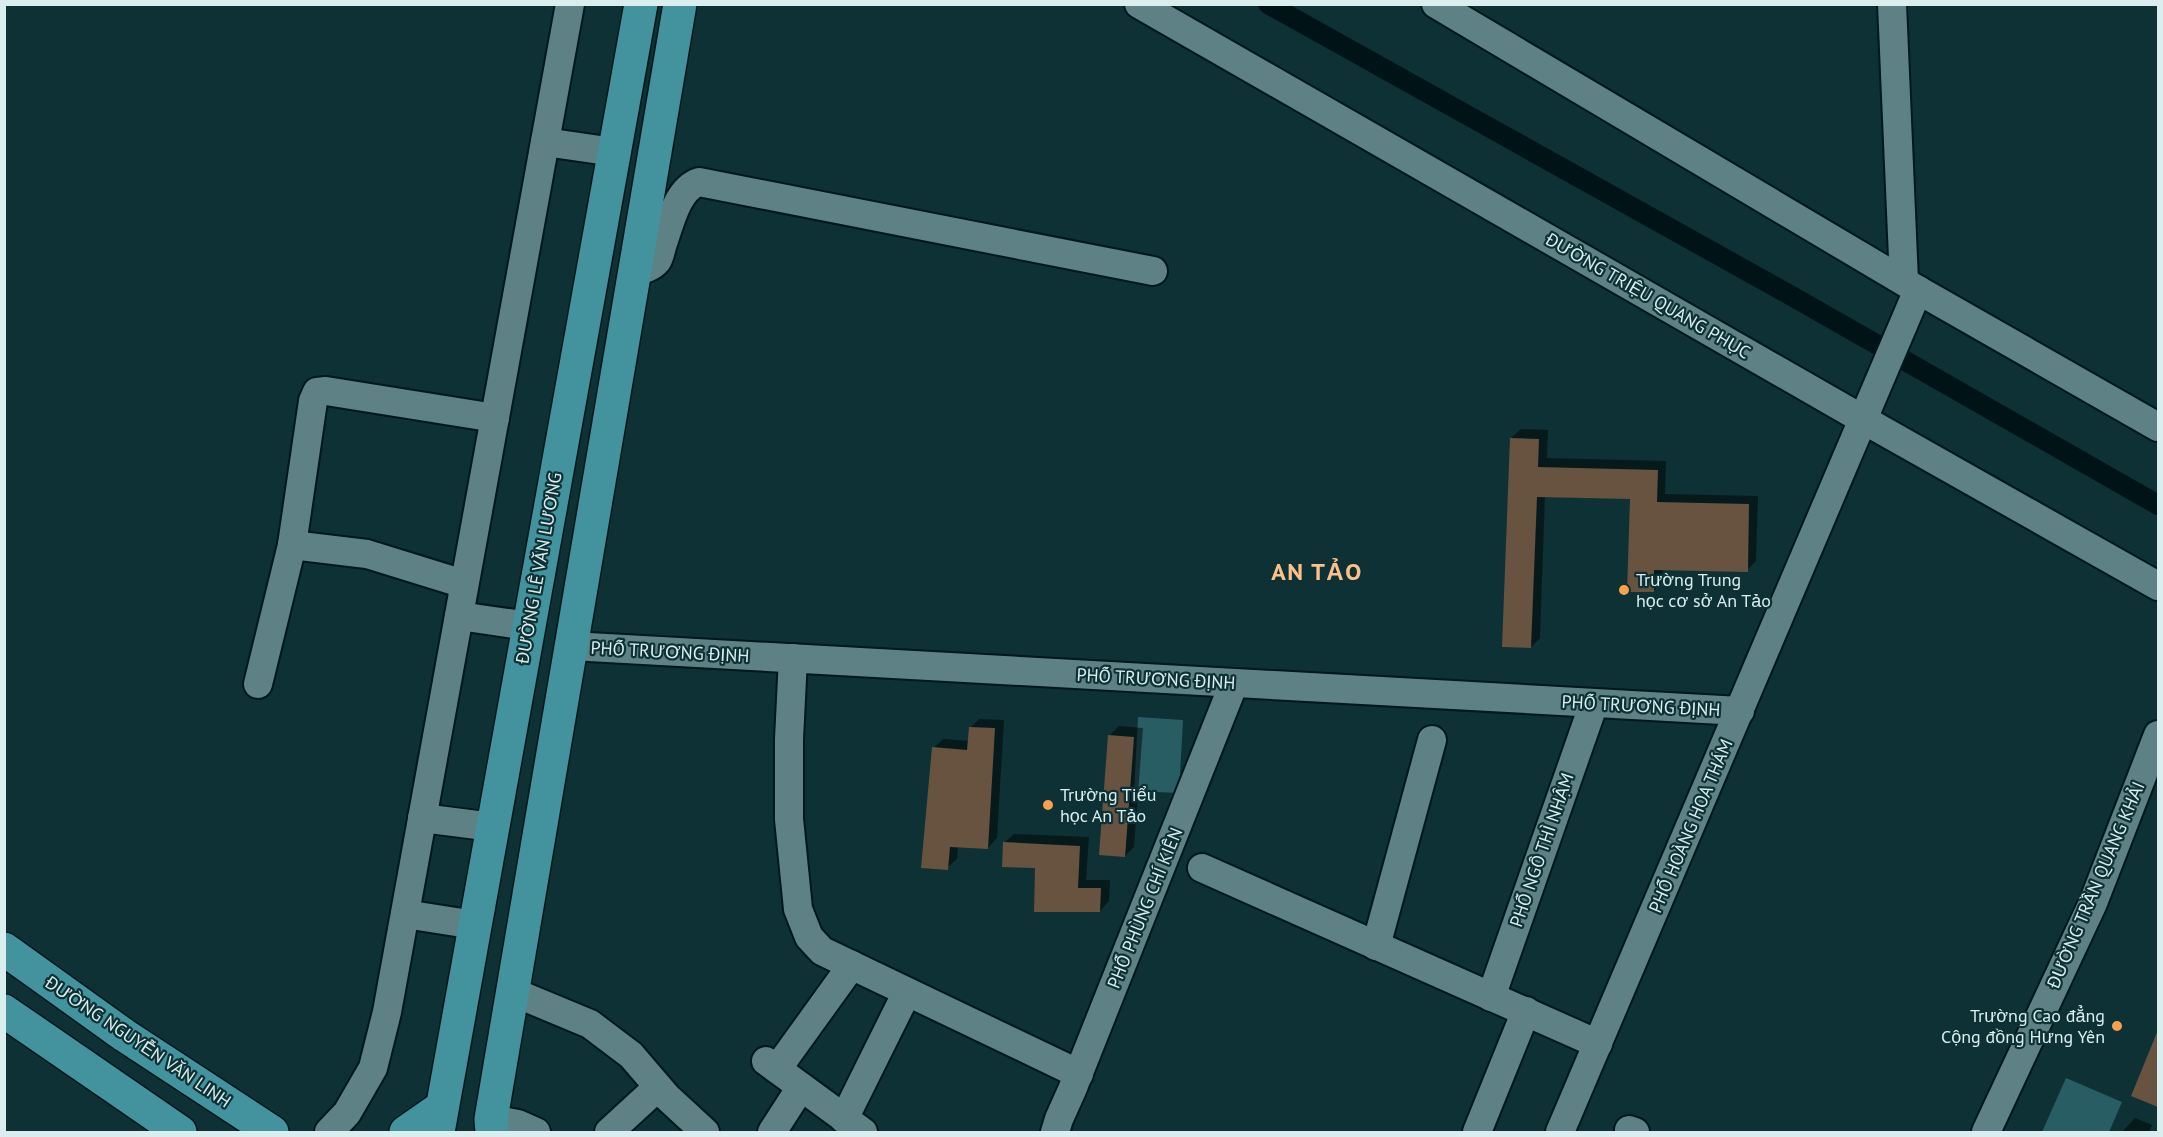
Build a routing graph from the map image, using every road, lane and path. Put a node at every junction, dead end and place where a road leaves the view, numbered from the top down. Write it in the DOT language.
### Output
graph roads {
  1 [pos="570,4"];
  2 [pos="641,4"];
  3 [pos="680,4"];
  4 [pos="1139,4"];
  5 [pos="1436,4"];
  6 [pos="1892,4"];
  7 [pos="545,142"];
  8 [pos="614,152"];
  9 [pos="635,271"];
  10 [pos="1153,271"];
  11 [pos="1911,285"];
  12 [pos="495,418"];
  13 [pos="1864,420"];
  14 [pos="2158,427"];
  15 [pos="292,545"];
  16 [pos="464,584"];
  17 [pos="2158,586"];
  18 [pos="459,616"];
  19 [pos="529,626"];
  20 [pos="571,646"];
  21 [pos="793,658"];
  22 [pos="1234,683"];
  23 [pos="258,684"];
  24 [pos="1594,703"];
  25 [pos="1740,711"];
  26 [pos="2158,735"];
  27 [pos="1432,740"];
  28 [pos="422,818"];
  29 [pos="493,827"];
  30 [pos="1202,868"];
  31 [pos="405,914"];
  32 [pos="475,925"];
  33 [pos="1376,946"];
  34 [pos="4,949"];
  35 [pos="852,965"];
  36 [pos="513,992"];
  37 [pos="907,992"];
  38 [pos="1491,997"];
  39 [pos="4,1011"];
  40 [pos="1526,1011"];
  41 [pos="1598,1044"];
  42 [pos="1079,1074"];
  43 [pos="658,1087"];
  44 [pos="801,1087"];
  45 [pos="440,1120"];
  46 [pos="492,1126"];
  47 [pos="854,1126"];
  48 [pos="180,1132"];
  49 [pos="272,1132"];
  50 [pos="329,1132"];
  51 [pos="406,1132"];
  52 [pos="536,1132"];
  53 [pos="609,1132"];
  54 [pos="705,1132"];
  55 [pos="772,1132"];
  56 [pos="1055,1132"];
  57 [pos="1477,1132"];
  58 [pos="1560,1132"];
  59 [pos="1986,1132"];
  1 -- 7 [label="street"];
  2 -- 8 [label="highway, ĐƯỜNG LÊ VĂN LƯƠNG"];
  3 -- 9 [label="highway"];
  4 -- 13 [label="street, ĐƯỜNG TRIỆU QUANG PHỤC"];
  5 -- 11 [label="street"];
  6 -- 11 [label="street"];
  7 -- 8 [label="street"];
  7 -- 12 [label="street"];
  8 -- 19 [label="highway, ĐƯỜNG LÊ VĂN LƯƠNG"];
  9 -- 10 [label="street"];
  9 -- 20 [label="highway"];
  11 -- 13 [label="street, PHỐ HOÀNG HOA THÁM"];
  11 -- 14 [label="street"];
  12 -- 15 [label="street"];
  12 -- 16 [label="street"];
  13 -- 17 [label="street, ĐƯỜNG TRIỆU QUANG PHỤC"];
  13 -- 25 [label="street, PHỐ HOÀNG HOA THÁM"];
  15 -- 16 [label="street"];
  15 -- 23 [label="street"];
  16 -- 18 [label="street"];
  18 -- 19 [label="street"];
  18 -- 28 [label="street"];
  19 -- 29 [label="highway, ĐƯỜNG LÊ VĂN LƯƠNG"];
  20 -- 21 [label="street, PHỐ TRƯƠNG ĐỊNH"];
  20 -- 36 [label="highway"];
  21 -- 22 [label="street, PHỐ TRƯƠNG ĐỊNH"];
  21 -- 35 [label="street"];
  22 -- 24 [label="street, PHỐ TRƯƠNG ĐỊNH"];
  22 -- 42 [label="street, PHỐ PHÙNG CHÍ KIÊN"];
  24 -- 25 [label="street, PHỐ TRƯƠNG ĐỊNH"];
  24 -- 38 [label="street, PHỐ NGÔ THÌ NHẬM"];
  25 -- 41 [label="street, PHỐ HOÀNG HOA THÁM"];
  26 -- 59 [label="street, ĐƯỜNG TRẦN QUANG KHẢI"];
  27 -- 33 [label="street"];
  28 -- 29 [label="street"];
  28 -- 31 [label="street"];
  29 -- 32 [label="highway, ĐƯỜNG LÊ VĂN LƯƠNG"];
  30 -- 33 [label="street"];
  31 -- 32 [label="street"];
  31 -- 50 [label="street"];
  32 -- 45 [label="highway, ĐƯỜNG LÊ VĂN LƯƠNG"];
  33 -- 38 [label="street"];
  34 -- 49 [label="highway, ĐƯỜNG NGUYỄN VĂN LINH"];
  35 -- 37 [label="street"];
  35 -- 44 [label="street"];
  36 -- 43 [label="street"];
  36 -- 46 [label="highway"];
  37 -- 42 [label="street"];
  37 -- 47 [label="street"];
  38 -- 40 [label="street"];
  39 -- 48 [label="highway"];
  40 -- 41 [label="street"];
  40 -- 57 [label="street"];
  41 -- 58 [label="street, PHỐ HOÀNG HOA THÁM"];
  42 -- 56 [label="street, PHỐ PHÙNG CHÍ KIÊN"];
  43 -- 53 [label="street"];
  43 -- 54 [label="street"];
  44 -- 47 [label="street"];
  44 -- 55 [label="street"];
  45 -- 51 [label="highway"];
  46 -- 52 [label="street"];
}
